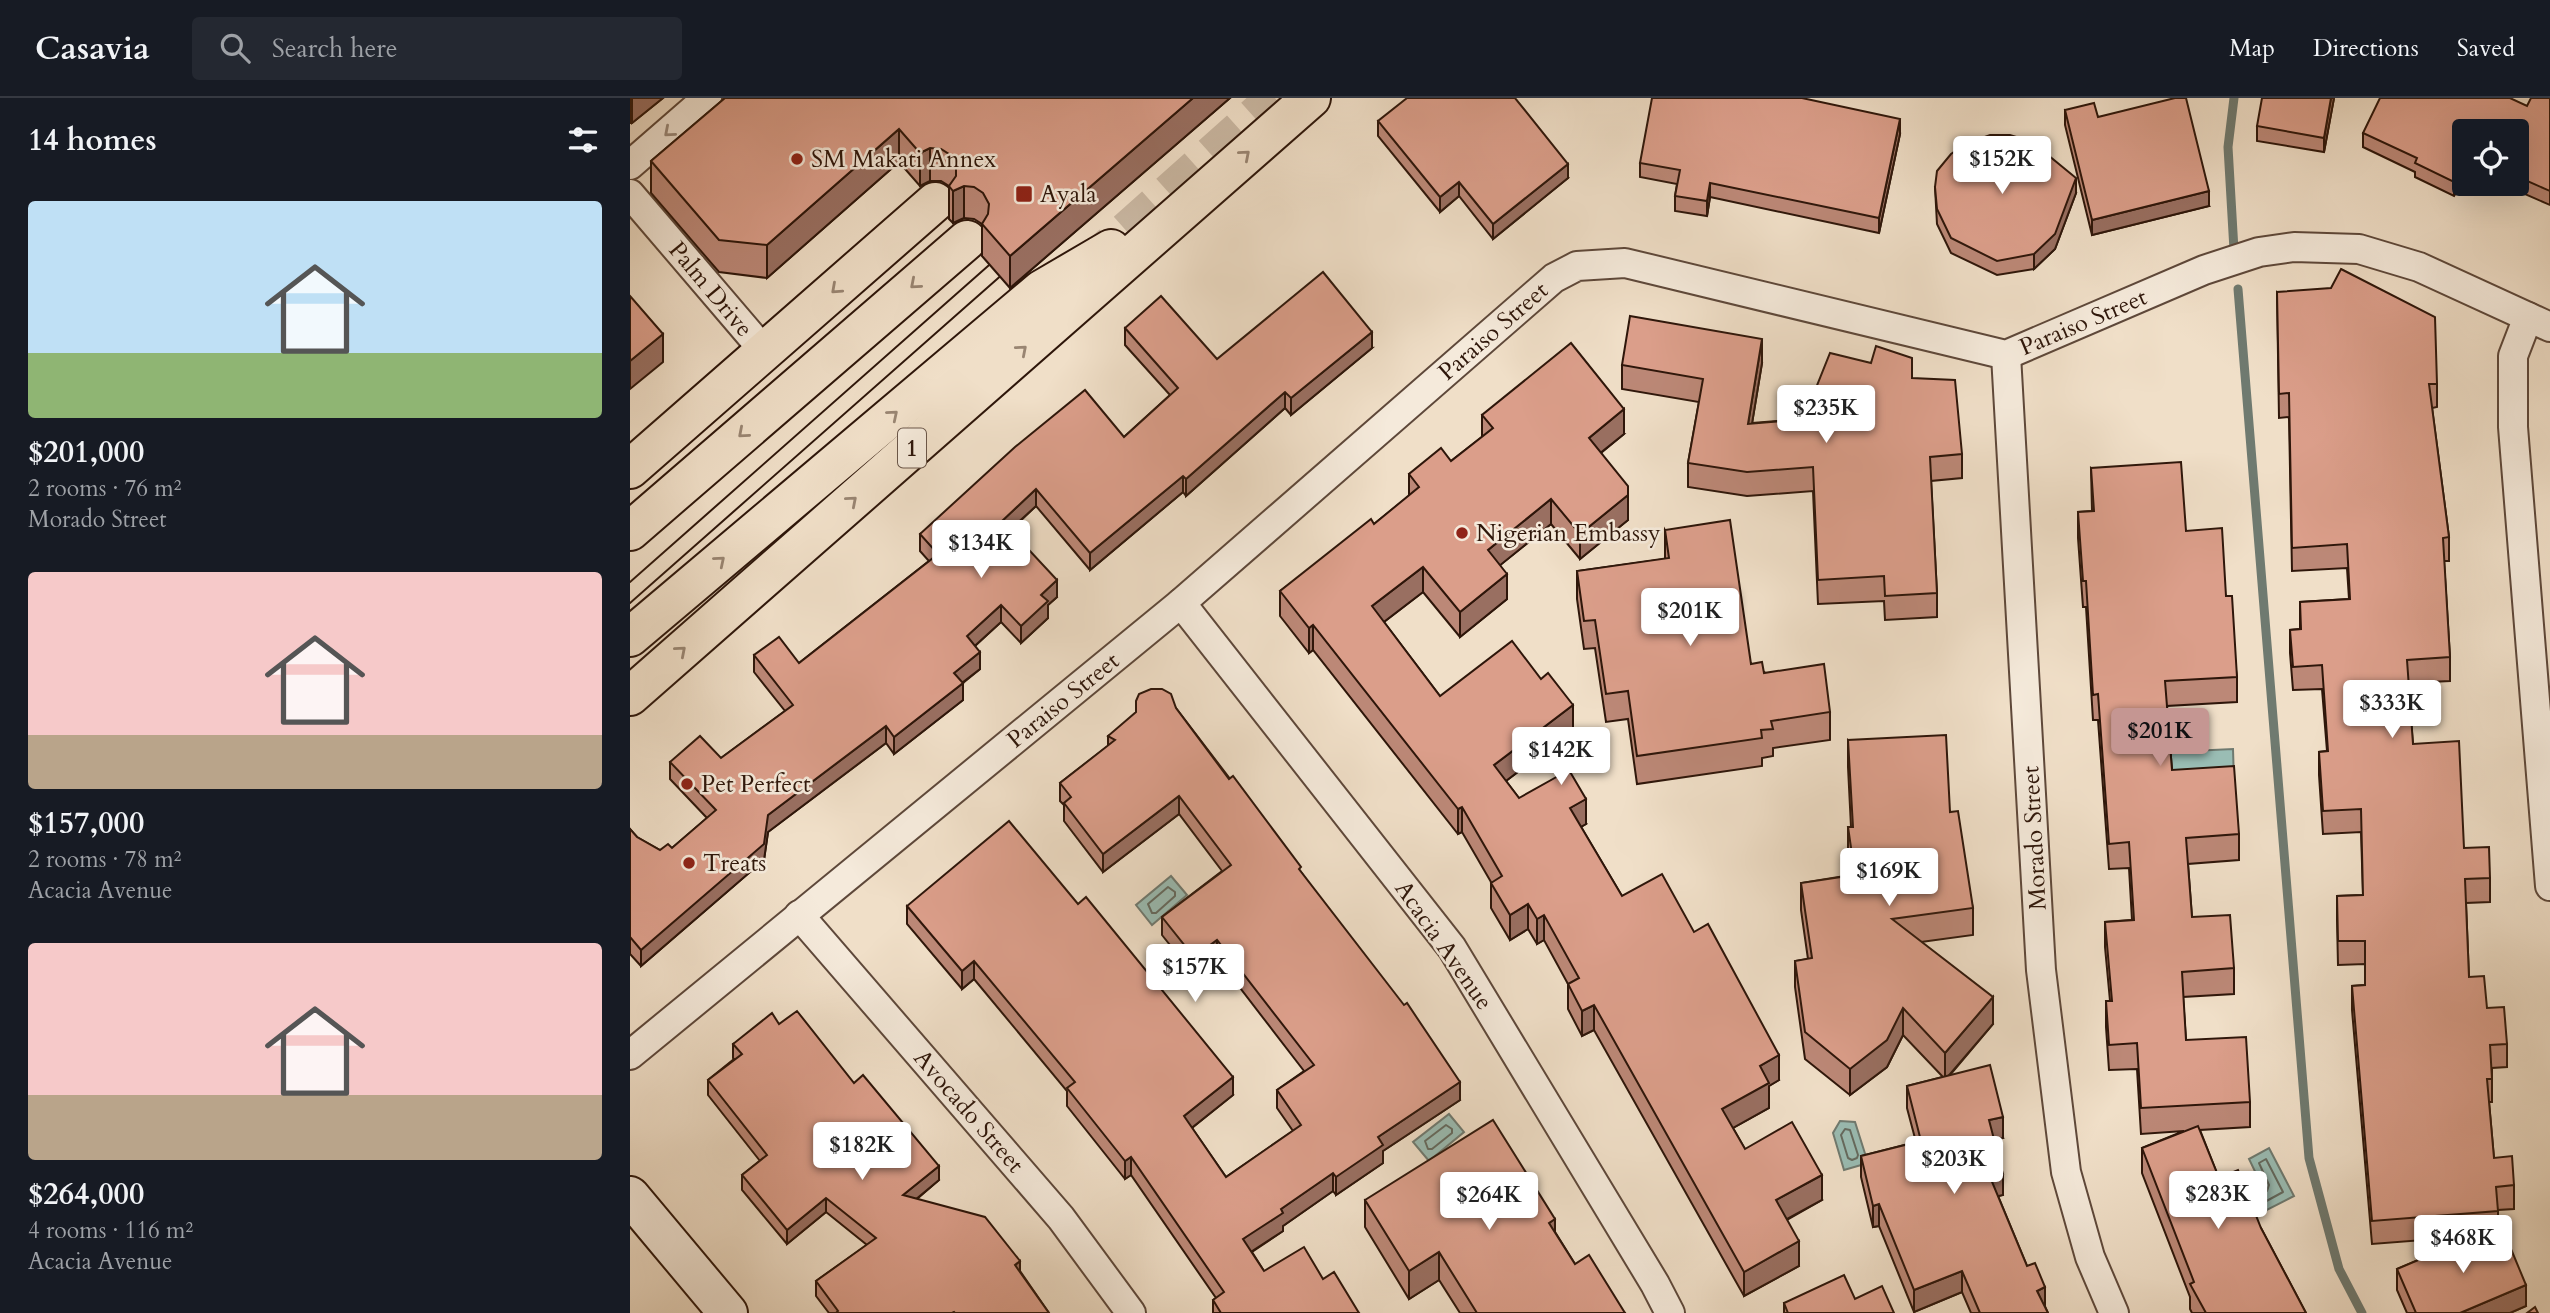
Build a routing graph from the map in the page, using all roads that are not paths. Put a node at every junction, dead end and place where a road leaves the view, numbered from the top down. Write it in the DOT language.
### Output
graph roads {
  1 [pos="707,98"];
  2 [pos="1311,98"];
  3 [pos="630,166"];
  4 [pos="630,194"];
  5 [pos="1194,200"];
  6 [pos="935,202"];
  7 [pos="967,240"];
  8 [pos="2539,322"];
  9 [pos="765,352"];
  10 [pos="2006,355"];
  11 [pos="630,469"];
  12 [pos="630,531"];
  13 [pos="1181,603"];
  14 [pos="630,637"];
  15 [pos="630,696"];
  16 [pos="2550,886"];
  17 [pos="799,915"];
  18 [pos="630,1055"];
  19 [pos="630,1196"];
  20 [pos="728,1313"];
  21 [pos="1131,1313"];
  22 [pos="1670,1313"];
  23 [pos="2114,1313"];
  1 -- 3 [label="street, one-way"];
  5 -- 2 [label="highway, 1, one-way"];
  4 -- 9 [label="street, Palm Drive"];
  14 -- 5 [label="highway, one-way"];
  15 -- 5 [label="highway, 1, one-way"];
  6 -- 9 [label="highway, one-way"];
  7 -- 12 [label="highway, one-way"];
  8 -- 10 [label="street, Paraiso Street"];
  8 -- 16 [label="street"];
  9 -- 11 [label="highway"];
  10 -- 13 [label="street, Paraiso Street"];
  10 -- 23 [label="street, Morado Street"];
  13 -- 17 [label="street, Paraiso Street"];
  13 -- 22 [label="street, Acacia Avenue"];
  17 -- 18 [label="street, Paraiso Street"];
  17 -- 21 [label="street, Avocado Street"];
  19 -- 20 [label="street"];
}
